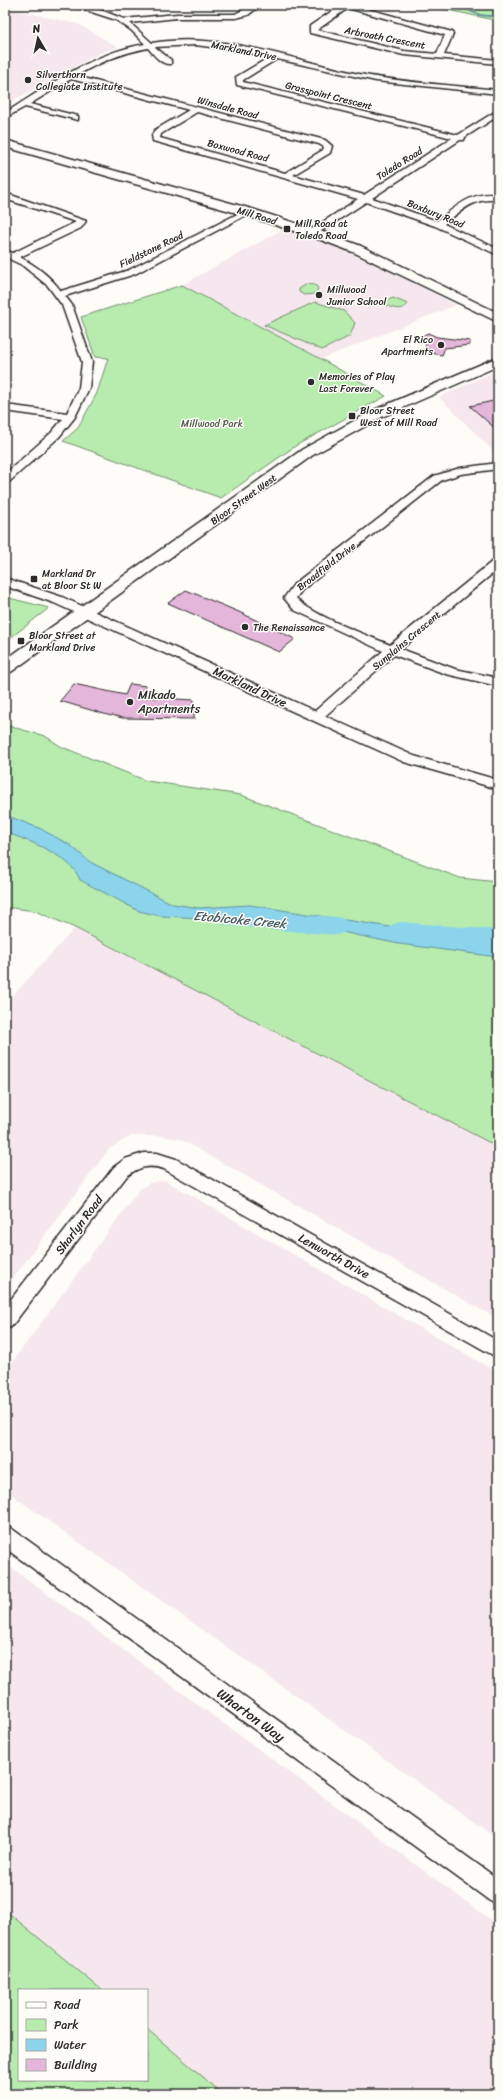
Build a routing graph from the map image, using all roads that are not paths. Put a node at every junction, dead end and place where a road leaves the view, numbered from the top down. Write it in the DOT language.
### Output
graph roads {
  1 [pos="74,5"];
  2 [pos="258,5"];
  3 [pos="346,5"];
  4 [pos="125,21"];
  5 [pos="150,46"];
  6 [pos="277,56"];
  7 [pos="439,57"];
  8 [pos="168,62"];
  9 [pos="498,62"];
  10 [pos="72,77"];
  11 [pos="498,92"];
  12 [pos="26,105"];
  13 [pos="196,109"];
  14 [pos="498,112"];
  15 [pos="5,116"];
  16 [pos="75,118"];
  17 [pos="461,138"];
  18 [pos="5,143"];
  19 [pos="288,175"];
  20 [pos="5,196"];
  21 [pos="364,198"];
  22 [pos="498,198"];
  23 [pos="248,212"];
  24 [pos="438,224"];
  25 [pos="312,232"];
  26 [pos="498,252"];
  27 [pos="10,255"];
  28 [pos="59,295"];
  29 [pos="498,318"];
  30 [pos="498,361"];
  31 [pos="5,408"];
  32 [pos="70,417"];
  33 [pos="498,466"];
  34 [pos="5,480"];
  35 [pos="498,564"];
  36 [pos="5,582"];
  37 [pos="83,612"];
  38 [pos="392,650"];
  39 [pos="5,668"];
  40 [pos="498,682"];
  41 [pos="315,718"];
  42 [pos="498,785"];
  43 [pos="170,1164"];
  44 [pos="5,1321"];
  45 [pos="498,1350"];
  46 [pos="5,1536"];
  47 [pos="498,1893"];
  1 -- 4 [label="street"];
  2 -- 4 [label="street"];
  3 -- 7 [label="street"];
  3 -- 7 [label="street, Arbroath Crescent"];
  4 -- 5 [label="street"];
  5 -- 6 [label="street, Markland Drive"];
  5 -- 8 [label="street"];
  5 -- 10 [label="street, Markland Drive"];
  6 -- 11 [label="street, Markland Drive"];
  6 -- 17 [label="street, Grasspoint Crescent"];
  7 -- 9 [label="street, Arbroath Crescent"];
  10 -- 12 [label="street, Markland Drive"];
  10 -- 13 [label="street, Winsdale Road"];
  12 -- 15 [label="street, Markland Drive"];
  12 -- 16 [label="street"];
  13 -- 19 [label="street, Winsdale Road"];
  13 -- 19 [label="street, Boxwood Road"];
  14 -- 17 [label="street, Toledo Road"];
  17 -- 21 [label="street, Toledo Road"];
  18 -- 23 [label="street, Mill Road"];
  19 -- 21 [label="street, Boxwood Road"];
  20 -- 27 [label="street"];
  21 -- 24 [label="street, Boxbury Road"];
  21 -- 25 [label="street, Toledo Road"];
  22 -- 24 [label="street"];
  23 -- 25 [label="street, Mill Road"];
  23 -- 28 [label="street, Fieldstone Road"];
  24 -- 26 [label="street, Boxbury Road"];
  25 -- 29 [label="street, Mill Road"];
  27 -- 28 [label="street"];
  28 -- 32 [label="street"];
  30 -- 37 [label="street, Bloor Street West"];
  31 -- 32 [label="street"];
  32 -- 34 [label="street"];
  33 -- 38 [label="street, Broadfield Drive"];
  35 -- 38 [label="street, Sunplains Crescent"];
  36 -- 37 [label="street, Markland Drive"];
  37 -- 39 [label="street, Bloor Street West"];
  37 -- 41 [label="street, Markland Drive"];
  38 -- 40 [label="street, Broadfield Drive"];
  38 -- 41 [label="street, Sunplains Crescent"];
  41 -- 42 [label="street, Markland Drive"];
  43 -- 44 [label="street, Sharlyn Road"];
  43 -- 45 [label="street, Lenworth Drive"];
  46 -- 47 [label="street, Wharton Way"];
}
